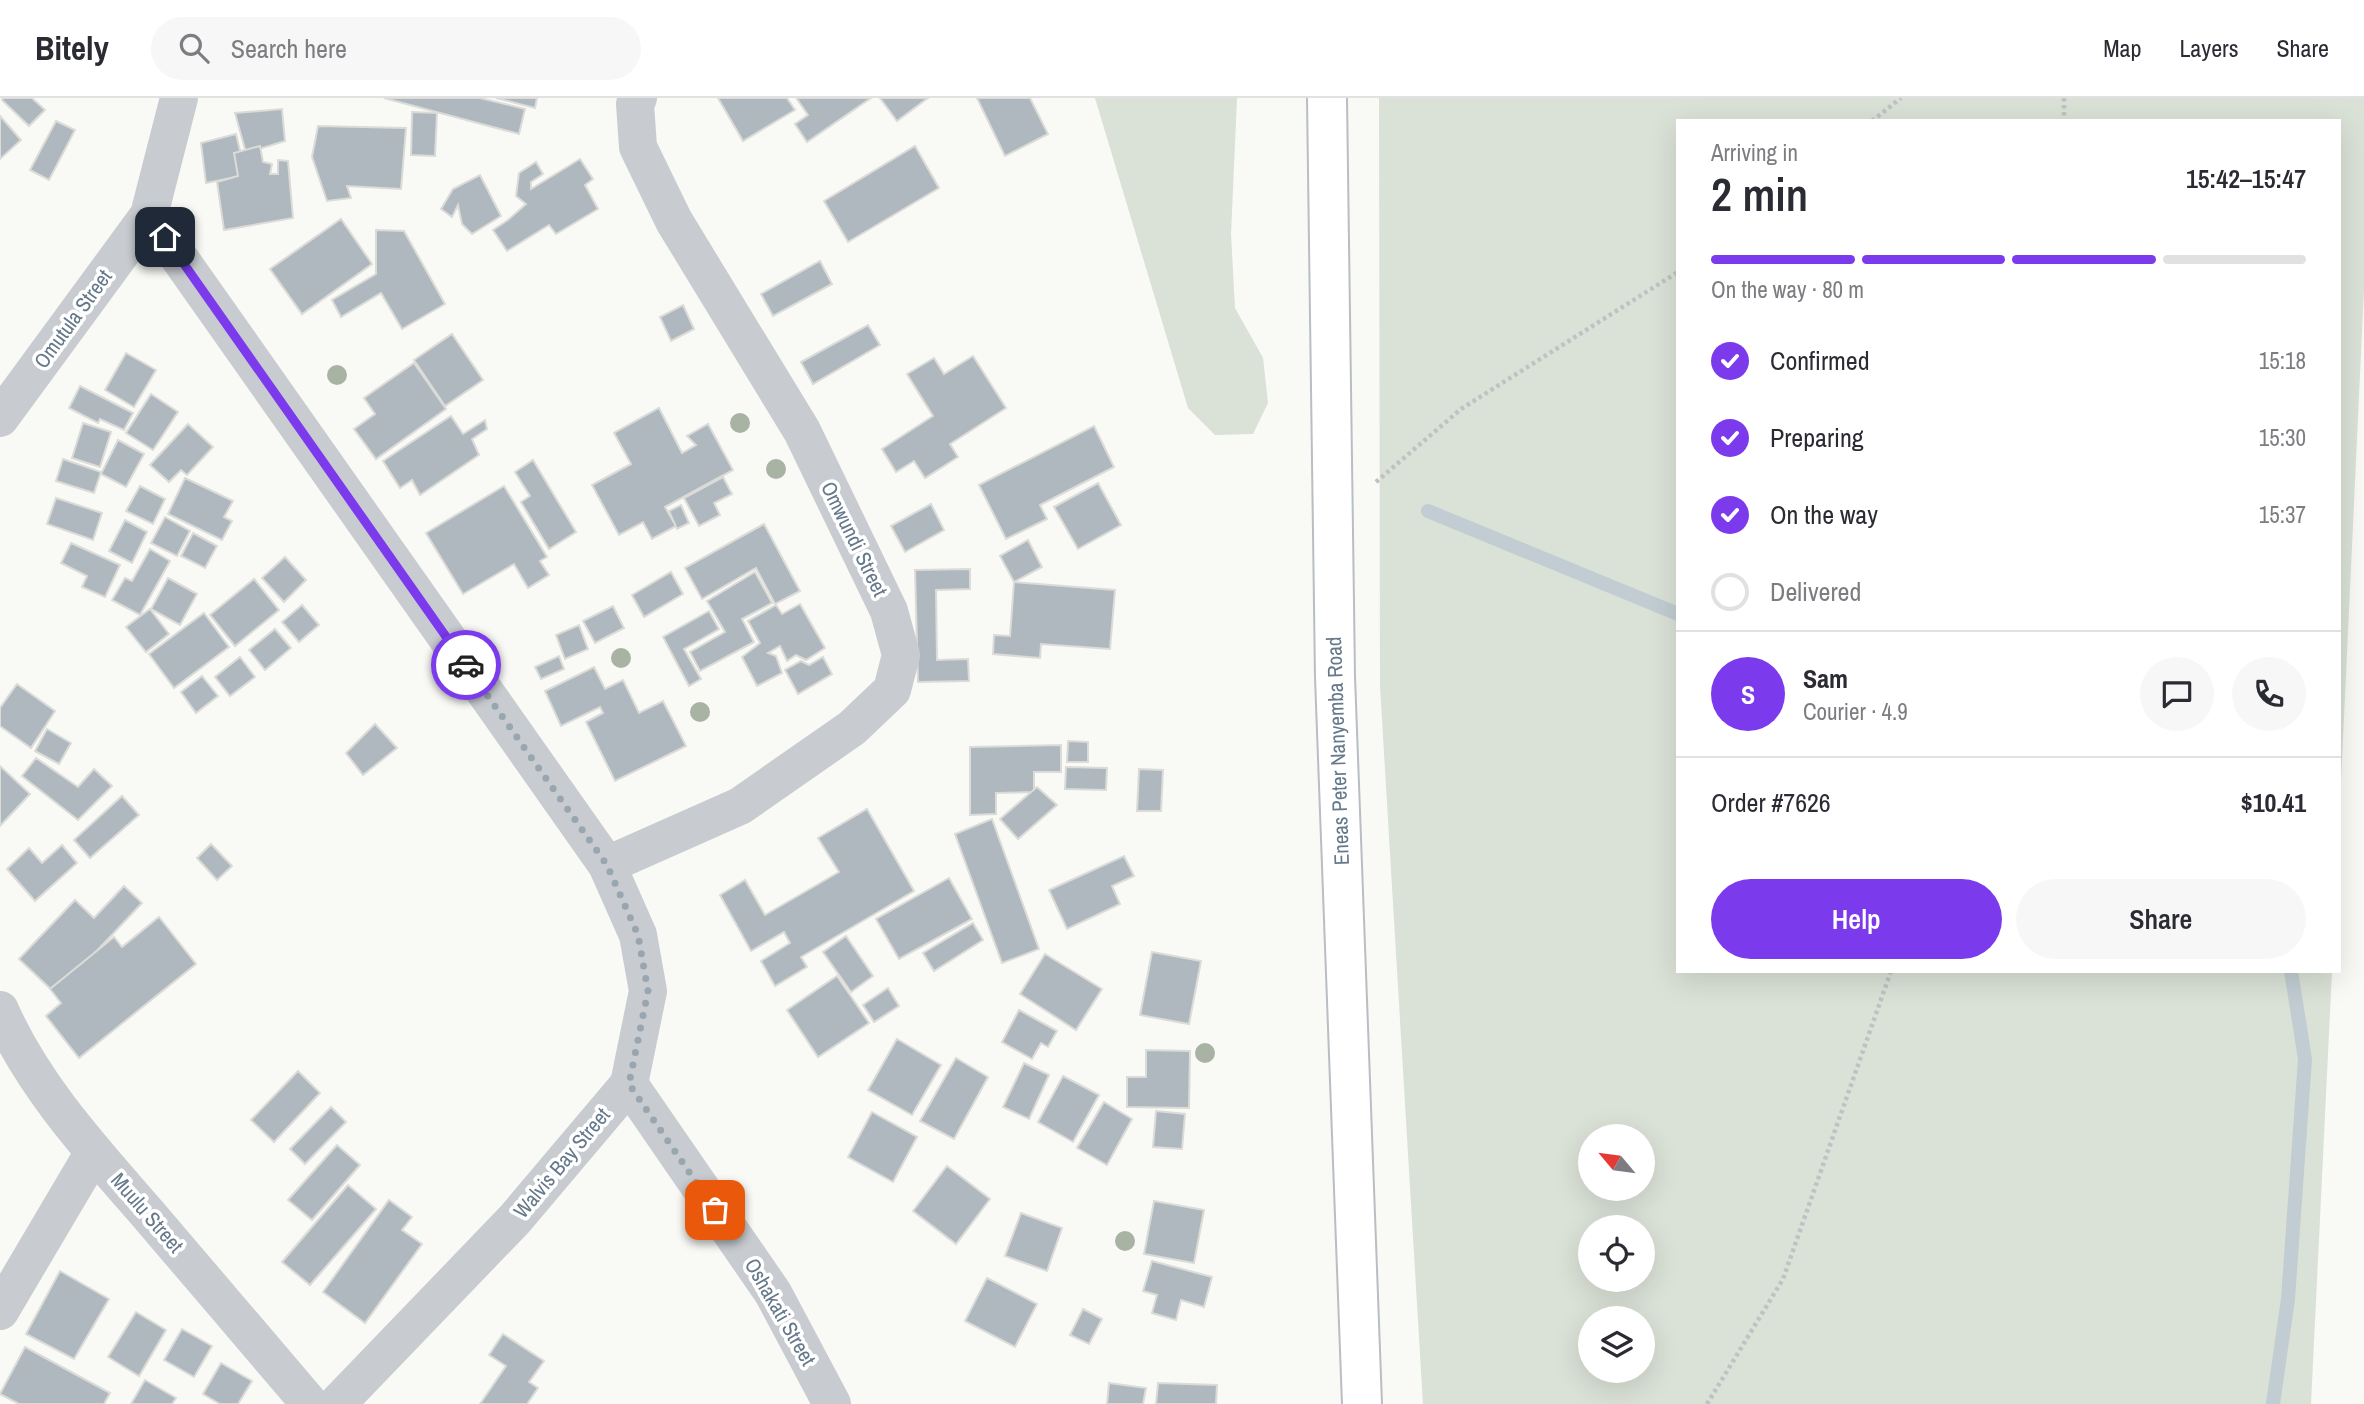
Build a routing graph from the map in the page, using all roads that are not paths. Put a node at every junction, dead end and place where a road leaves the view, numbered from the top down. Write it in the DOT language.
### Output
graph roads {
  1 [pos="179,98"];
  2 [pos="639,98"];
  3 [pos="1327,98"];
  4 [pos="149,215"];
  5 [pos="0,418"];
  6 [pos="607,865"];
  7 [pos="0,1010"];
  8 [pos="629,1084"];
  9 [pos="94,1152"];
  10 [pos="0,1311"];
  11 [pos="310,1404"];
  12 [pos="337,1404"];
  13 [pos="832,1404"];
  14 [pos="1362,1404"];
  1 -- 4 [label="street, Omutula Street"];
  2 -- 6 [label="street, Omwundi Street"];
  3 -- 14 [label="main road, Eneas Peter Nanyemba Road"];
  4 -- 5 [label="street, Omutula Street"];
  4 -- 6 [label="street, Walvis Bay Street"];
  6 -- 8 [label="street, Walvis Bay Street"];
  7 -- 9 [label="street, Muulu Street"];
  8 -- 12 [label="street, Walvis Bay Street"];
  8 -- 13 [label="street, Oshakati Street"];
  9 -- 10 [label="street"];
  9 -- 11 [label="street, Muulu Street"];
}
